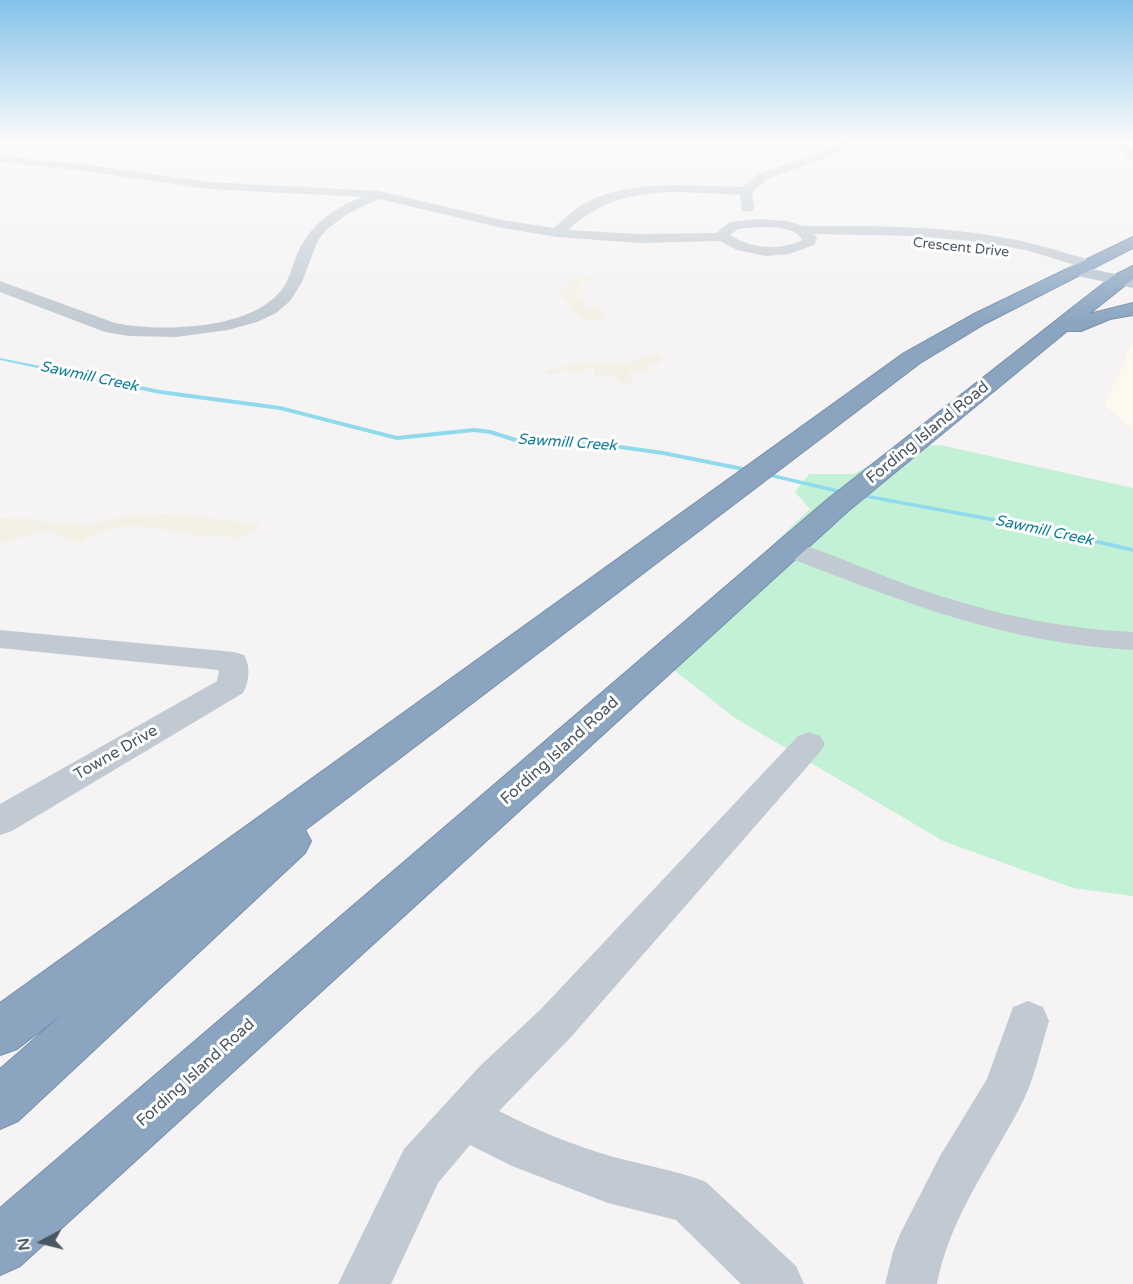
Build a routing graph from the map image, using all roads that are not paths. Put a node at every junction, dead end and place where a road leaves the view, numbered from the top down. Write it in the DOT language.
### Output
graph roads {
  1 [pos="360,203"];
  2 [pos="419,203"];
  3 [pos="597,203"];
  4 [pos="745,203"];
  5 [pos="760,223"];
  6 [pos="784,225"];
  7 [pos="558,232"];
  8 [pos="871,235"];
  9 [pos="806,236"];
  10 [pos="723,237"];
  11 [pos="990,240"];
  12 [pos="1133,242"];
  13 [pos="1115,278"];
  14 [pos="0,286"];
  15 [pos="1061,300"];
  16 [pos="1002,348"];
  17 [pos="957,409"];
  18 [pos="788,549"];
  19 [pos="0,639"];
  20 [pos="1133,641"];
  21 [pos="434,711"];
  22 [pos="809,744"];
  23 [pos="0,821"];
  24 [pos="1028,1021"];
  25 [pos="0,1032"];
  26 [pos="0,1103"];
  27 [pos="464,1118"];
  28 [pos="0,1246"];
  29 [pos="364,1284"];
  30 [pos="778,1284"];
  31 [pos="911,1284"];
  1 -- 14 [label="street"];
  2 -- 7 [label="street, Crescent Drive"];
  3 -- 7 [label="street"];
  4 -- 5 [label="street"];
  5 -- 6 [label="street, Crescent Drive"];
  5 -- 10 [label="street, Crescent Drive"];
  6 -- 9 [label="street, Crescent Drive"];
  6 -- 11 [label="street"];
  7 -- 10 [label="street, Crescent Drive"];
  8 -- 9 [label="street, Crescent Drive"];
  8 -- 11 [label="street, Crescent Drive"];
  8 -- 13 [label="street, Crescent Drive"];
  9 -- 10 [label="street, Crescent Drive"];
  11 -- 13 [label="street, Crescent Drive"];
  12 -- 13 [label="highway, Fording Island Road"];
  13 -- 15 [label="highway"];
  13 -- 17 [label="highway, Fording Island Road"];
  13 -- 21 [label="highway, Fording Island Road"];
  16 -- 17 [label="highway"];
  17 -- 18 [label="highway, Fording Island Road"];
  18 -- 20 [label="street"];
  18 -- 28 [label="highway, Fording Island Road"];
  19 -- 23 [label="street, Towne Drive"];
  21 -- 25 [label="highway, Fording Island Road"];
  21 -- 26 [label="highway"];
  22 -- 27 [label="street"];
  24 -- 31 [label="street"];
  27 -- 29 [label="street"];
  27 -- 30 [label="street"];
}
